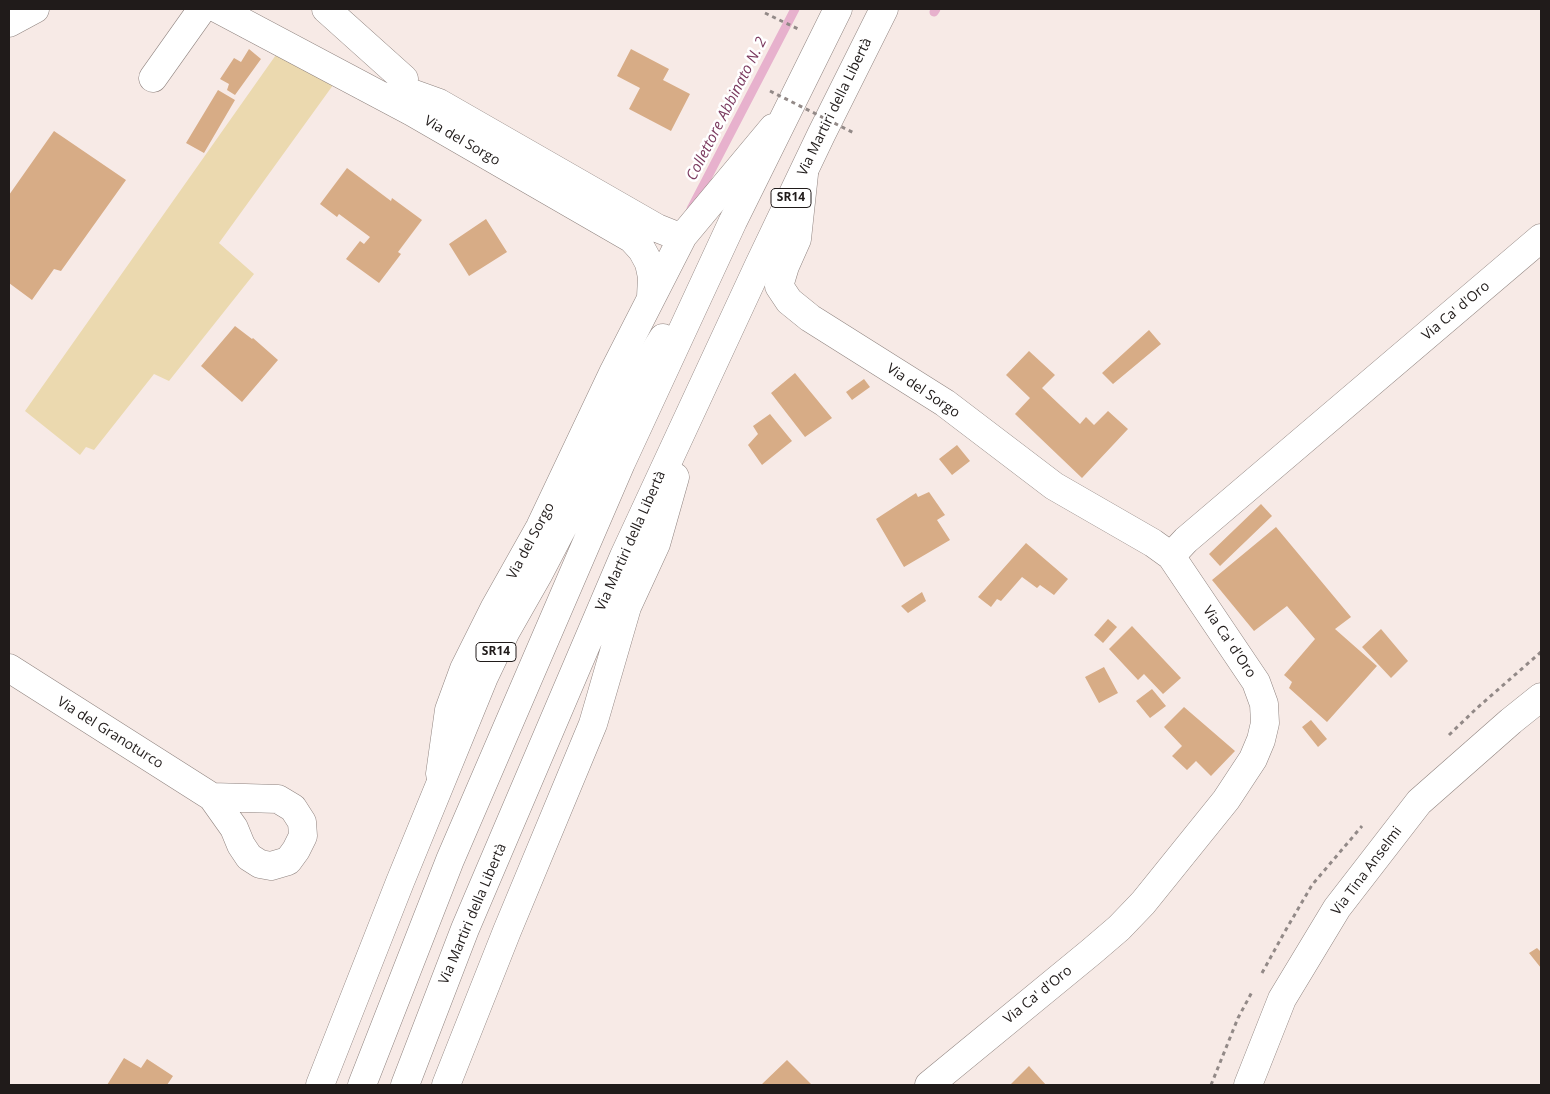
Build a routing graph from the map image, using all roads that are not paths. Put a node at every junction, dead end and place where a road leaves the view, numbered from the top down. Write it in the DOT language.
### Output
graph roads {
  1 [pos="202,9"];
  2 [pos="218,9"];
  3 [pos="326,9"];
  4 [pos="838,9"];
  5 [pos="884,9"];
  6 [pos="153,78"];
  7 [pos="396,95"];
  8 [pos="779,101"];
  9 [pos="804,170"];
  10 [pos="683,236"];
  11 [pos="1541,238"];
  12 [pos="722,244"];
  13 [pos="651,299"];
  14 [pos="700,389"];
  15 [pos="1171,556"];
  16 [pos="9,668"];
  17 [pos="1541,698"];
  18 [pos="437,792"];
  19 [pos="212,797"];
  20 [pos="320,1085"];
  21 [pos="362,1085"];
  22 [pos="405,1085"];
  23 [pos="446,1085"];
  24 [pos="929,1085"];
  25 [pos="1248,1085"];
  1 -- 6 [label="street"];
  2 -- 7 [label="street, Via del Sorgo"];
  3 -- 7 [label="street"];
  4 -- 8 [label="street, SR14"];
  5 -- 9 [label="street, Via Martiri della Libertà / SR14"];
  7 -- 10 [label="street, Via del Sorgo"];
  7 -- 13 [label="street, Via del Sorgo"];
  8 -- 10 [label="street, Via del Sorgo"];
  8 -- 12 [label="street, SR14"];
  9 -- 14 [label="street, Via Martiri della Libertà / SR14"];
  9 -- 15 [label="street, Via del Sorgo"];
  10 -- 13 [label="street, Via del Sorgo"];
  11 -- 15 [label="street, Via Ca' d'Oro"];
  12 -- 18 [label="street, SR14"];
  12 -- 21 [label="street, SR14"];
  13 -- 18 [label="street, Via del Sorgo"];
  14 -- 22 [label="street, Via Martiri della Libertà / SR14"];
  14 -- 23 [label="street, SR14"];
  15 -- 24 [label="street, Via Ca' d'Oro"];
  16 -- 19 [label="street, Via del Granoturco"];
  17 -- 25 [label="street, Via Tina Anselmi"];
  18 -- 20 [label="street, SR14"];
}
